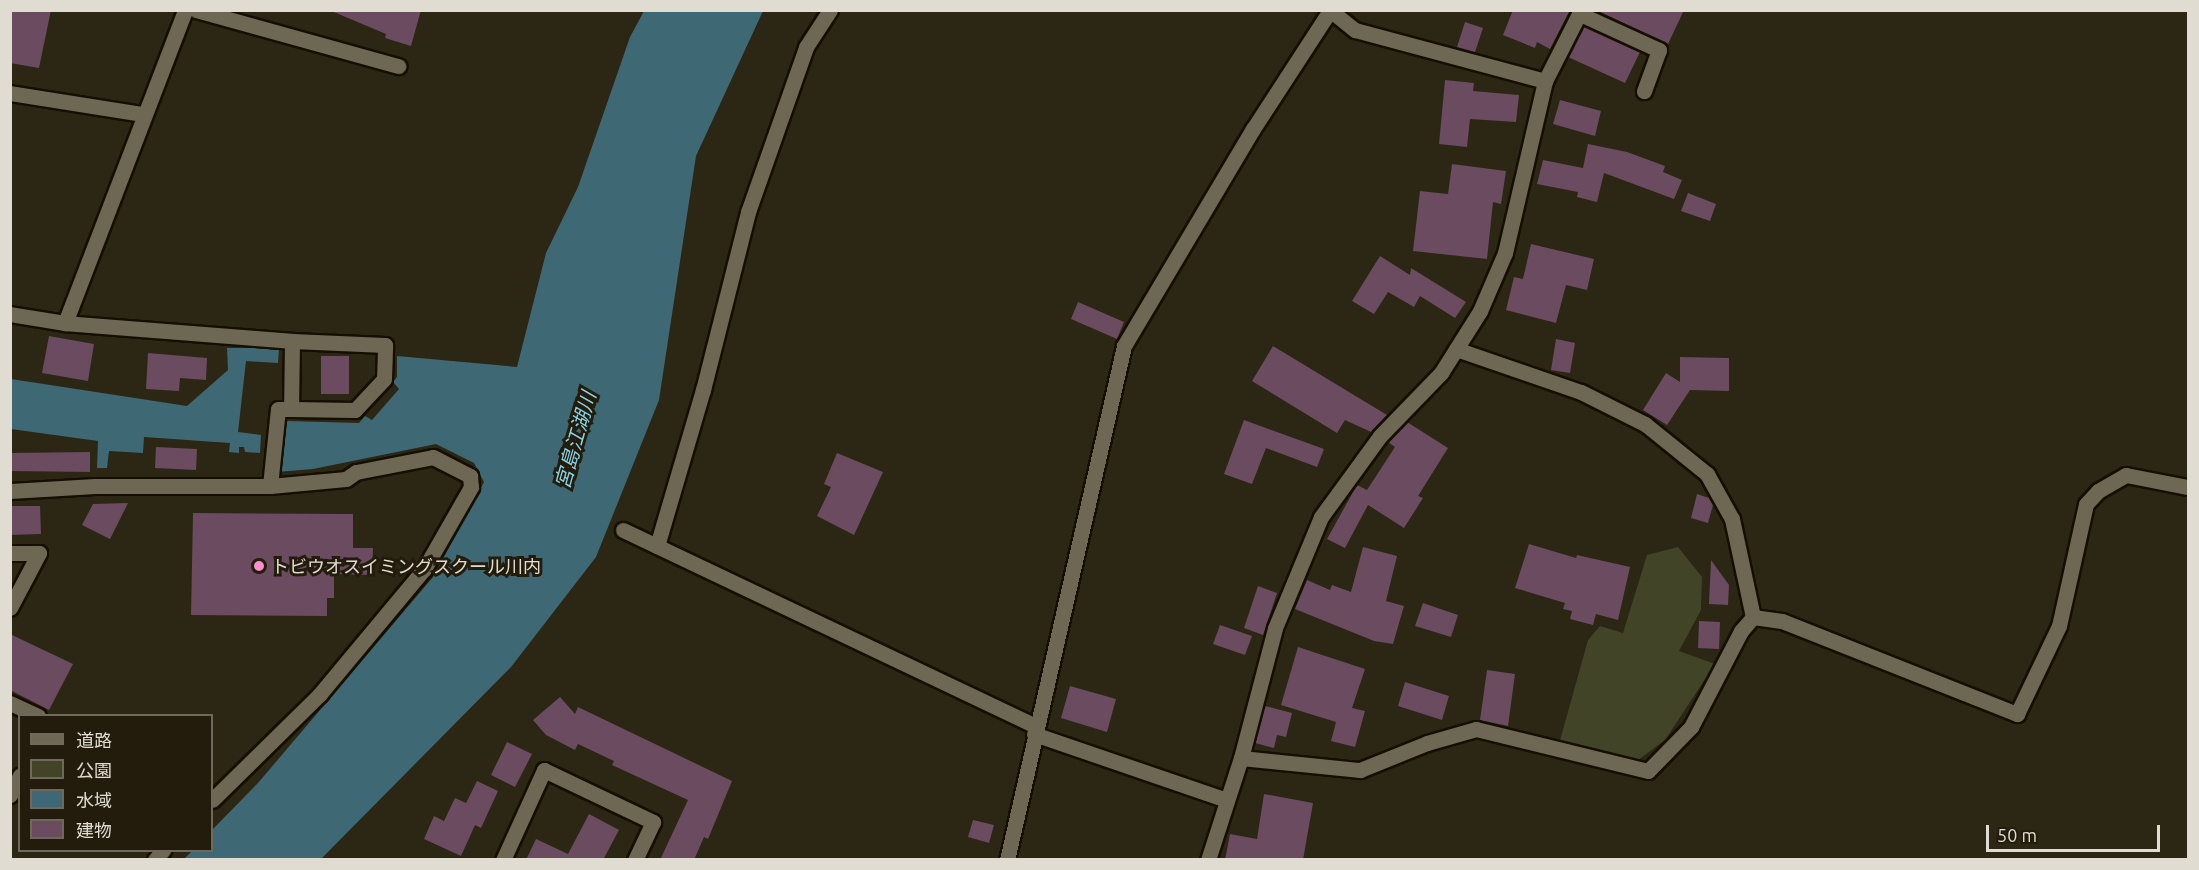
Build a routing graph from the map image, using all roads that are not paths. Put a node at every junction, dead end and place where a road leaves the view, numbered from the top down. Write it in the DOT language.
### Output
graph roads {
  1 [pos="185,10"];
  2 [pos="196,10"];
  3 [pos="830,10"];
  4 [pos="1330,11"];
  5 [pos="1581,12"];
  6 [pos="398,66"];
  7 [pos="1545,81"];
  8 [pos="1644,91"];
  9 [pos="10,93"];
  10 [pos="143,114"];
  11 [pos="10,314"];
  12 [pos="65,323"];
  13 [pos="292,341"];
  14 [pos="1456,349"];
  15 [pos="291,409"];
  16 [pos="270,486"];
  17 [pos="2188,487"];
  18 [pos="10,491"];
  19 [pos="623,530"];
  20 [pos="657,546"];
  21 [pos="10,553"];
  22 [pos="10,608"];
  23 [pos="1753,617"];
  24 [pos="10,703"];
  25 [pos="34,714"];
  26 [pos="1036,730"];
  27 [pos="1241,758"];
  28 [pos="18,779"];
  29 [pos="10,795"];
  30 [pos="213,799"];
  31 [pos="1227,800"];
  32 [pos="503,860"];
  33 [pos="635,860"];
  34 [pos="1007,860"];
  35 [pos="1208,860"];
  1 -- 10 [label="street"];
  2 -- 6 [label="street"];
  3 -- 20 [label="street"];
  4 -- 7 [label="street"];
  4 -- 26 [label="street"];
  5 -- 7 [label="street"];
  5 -- 8 [label="street"];
  7 -- 14 [label="street"];
  9 -- 10 [label="street"];
  10 -- 12 [label="street"];
  11 -- 12 [label="street"];
  12 -- 13 [label="street"];
  13 -- 15 [label="street"];
  13 -- 15 [label="street"];
  14 -- 23 [label="street"];
  14 -- 27 [label="street"];
  15 -- 16 [label="street"];
  16 -- 18 [label="street"];
  16 -- 30 [label="street"];
  17 -- 23 [label="street"];
  19 -- 20 [label="street"];
  20 -- 26 [label="street"];
  21 -- 22 [label="street"];
  23 -- 27 [label="street"];
  24 -- 25 [label="street"];
  26 -- 31 [label="street"];
  26 -- 34 [label="street"];
  27 -- 31 [label="street"];
  28 -- 29 [label="street"];
  31 -- 35 [label="street"];
  32 -- 33 [label="street"];
}
